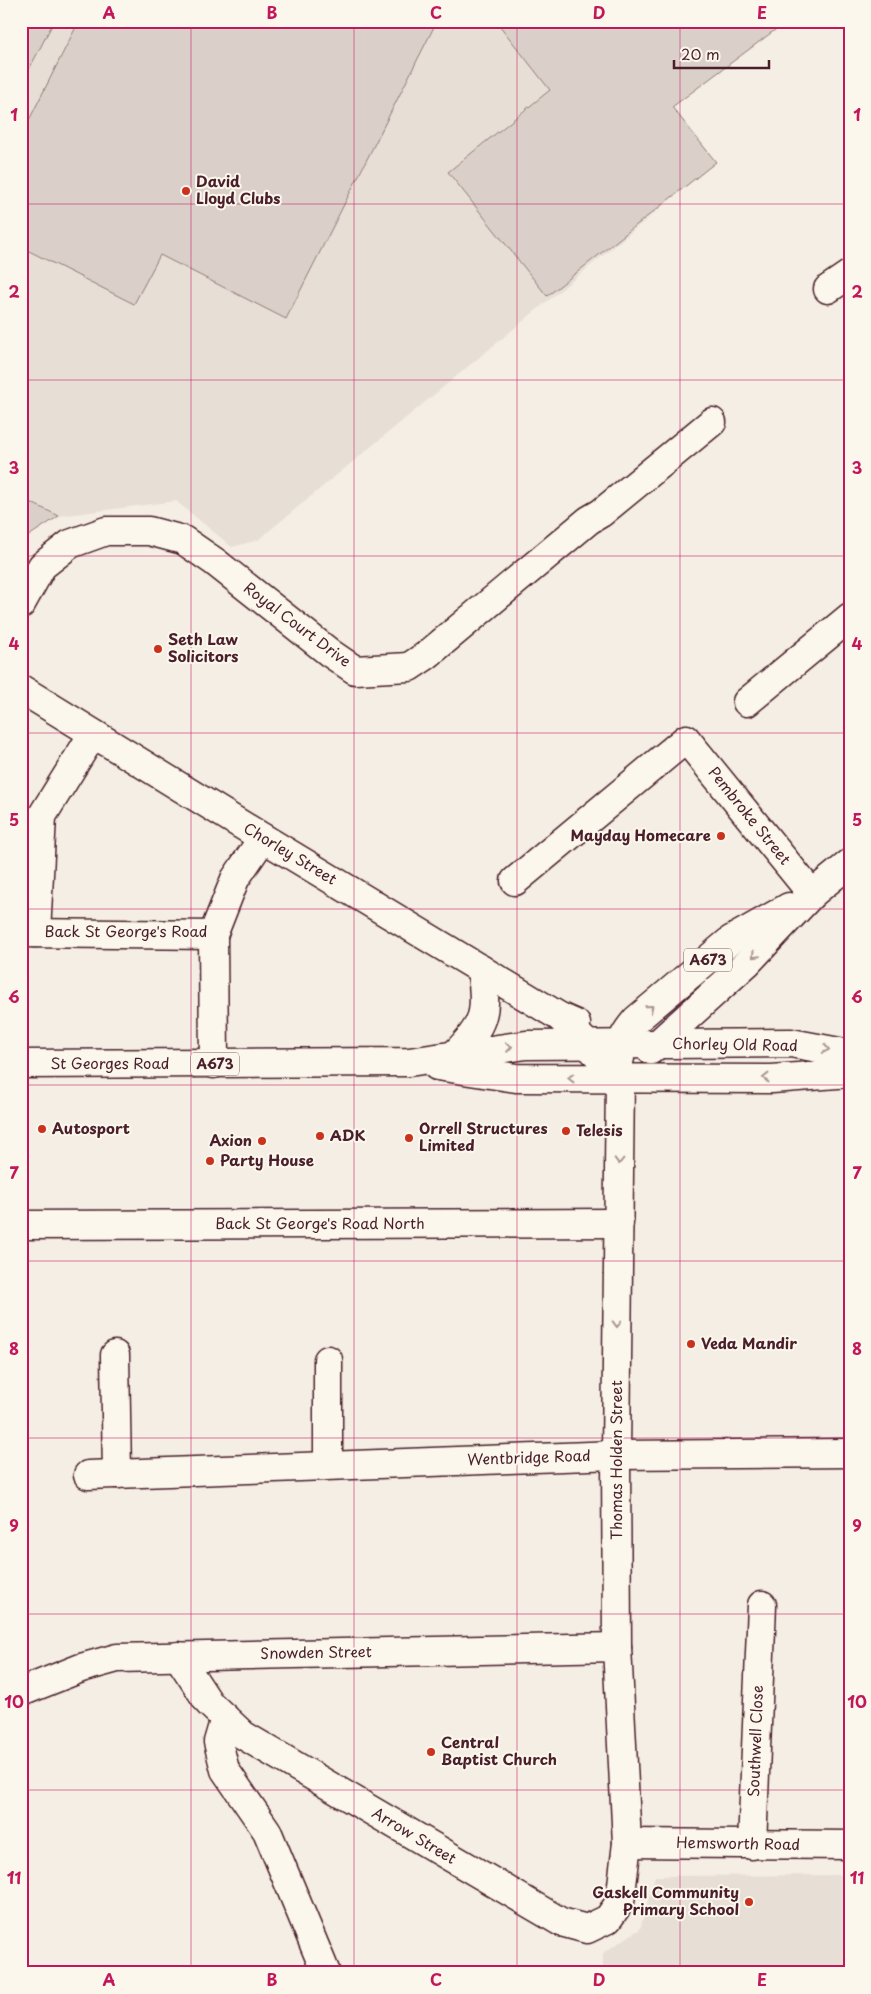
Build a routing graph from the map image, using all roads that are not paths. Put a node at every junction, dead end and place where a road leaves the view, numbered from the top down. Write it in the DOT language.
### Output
graph roads {
  1 [pos="850,274"];
  2 [pos="828,289"];
  3 [pos="712,422"];
  4 [pos="21,604"];
  5 [pos="850,617"];
  6 [pos="21,689"];
  7 [pos="747,702"];
  8 [pos="93,734"];
  9 [pos="32,814"];
  10 [pos="263,838"];
  11 [pos="850,863"];
  12 [pos="515,880"];
  13 [pos="812,894"];
  14 [pos="28,933"];
  15 [pos="213,935"];
  16 [pos="481,969"];
  17 [pos="560,1016"];
  18 [pos="657,1044"];
  19 [pos="588,1046"];
  20 [pos="620,1046"];
  21 [pos="850,1054"];
  22 [pos="454,1055"];
  23 [pos="409,1062"];
  24 [pos="21,1064"];
  25 [pos="214,1064"];
  26 [pos="850,1073"];
  27 [pos="620,1077"];
  28 [pos="618,1223"];
  29 [pos="21,1225"];
  30 [pos="115,1355"];
  31 [pos="328,1360"];
  32 [pos="850,1452"];
  33 [pos="616,1455"];
  34 [pos="328,1465"];
  35 [pos="117,1474"];
  36 [pos="88,1475"];
  37 [pos="762,1605"];
  38 [pos="617,1647"];
  39 [pos="178,1656"];
  40 [pos="21,1692"];
  41 [pos="225,1718"];
  42 [pos="626,1843"];
  43 [pos="752,1845"];
  44 [pos="850,1845"];
  45 [pos="326,1973"];
  1 -- 2 [label="street"];
  3 -- 4 [label="street, Royal Court Drive"];
  5 -- 7 [label="street"];
  6 -- 8 [label="street, Chorley Street"];
  8 -- 9 [label="street"];
  8 -- 10 [label="street, Chorley Street"];
  9 -- 14 [label="street"];
  10 -- 15 [label="street, Back St George's Road"];
  10 -- 16 [label="street, Chorley Street"];
  11 -- 13 [label="street, A673"];
  12 -- 13 [label="street, Pembroke Street"];
  13 -- 18 [label="street, A673, one-way"];
  20 -- 13 [label="street, A673, one-way"];
  14 -- 15 [label="street, Back St George's Road"];
  15 -- 25 [label="street"];
  16 -- 17 [label="street, Chorley Street"];
  16 -- 22 [label="street"];
  17 -- 19 [label="street, Chorley Street"];
  17 -- 20 [label="street, Chorley Street"];
  18 -- 20 [label="street, Chorley Old Road"];
  18 -- 21 [label="street, Chorley Old Road, one-way"];
  18 -- 27 [label="street, A673"];
  19 -- 20 [label="street, St Georges Road / A673"];
  22 -- 19 [label="street, St Georges Road / A673, one-way"];
  19 -- 27 [label="street, Chorley Street"];
  20 -- 27 [label="street, A673"];
  22 -- 23 [label="street, St Georges Road / A673"];
  23 -- 25 [label="street, St Georges Road / A673"];
  27 -- 23 [label="street, St Georges Road / A673, one-way"];
  24 -- 25 [label="street, St Georges Road / A673"];
  26 -- 27 [label="street, Chorley Old Road, one-way"];
  27 -- 28 [label="street, Thomas Holden Street, one-way"];
  28 -- 29 [label="street, Back St George's Road North"];
  28 -- 33 [label="street, Thomas Holden Street, one-way"];
  30 -- 35 [label="street"];
  31 -- 34 [label="street"];
  32 -- 33 [label="street, Wentbridge Road"];
  33 -- 34 [label="street, Wentbridge Road"];
  33 -- 38 [label="street, Thomas Holden Street"];
  34 -- 35 [label="street, Wentbridge Road"];
  35 -- 36 [label="street, Wentbridge Road"];
  37 -- 43 [label="street, Southwell Close"];
  38 -- 39 [label="street, Snowden Street"];
  38 -- 42 [label="street, Thomas Holden Street"];
  39 -- 40 [label="street, Snowden Street"];
  39 -- 41 [label="street, Arrow Street"];
  41 -- 42 [label="street, Arrow Street"];
  41 -- 45 [label="street"];
  42 -- 43 [label="street, Hemsworth Road"];
  43 -- 44 [label="street, Hemsworth Road"];
}
